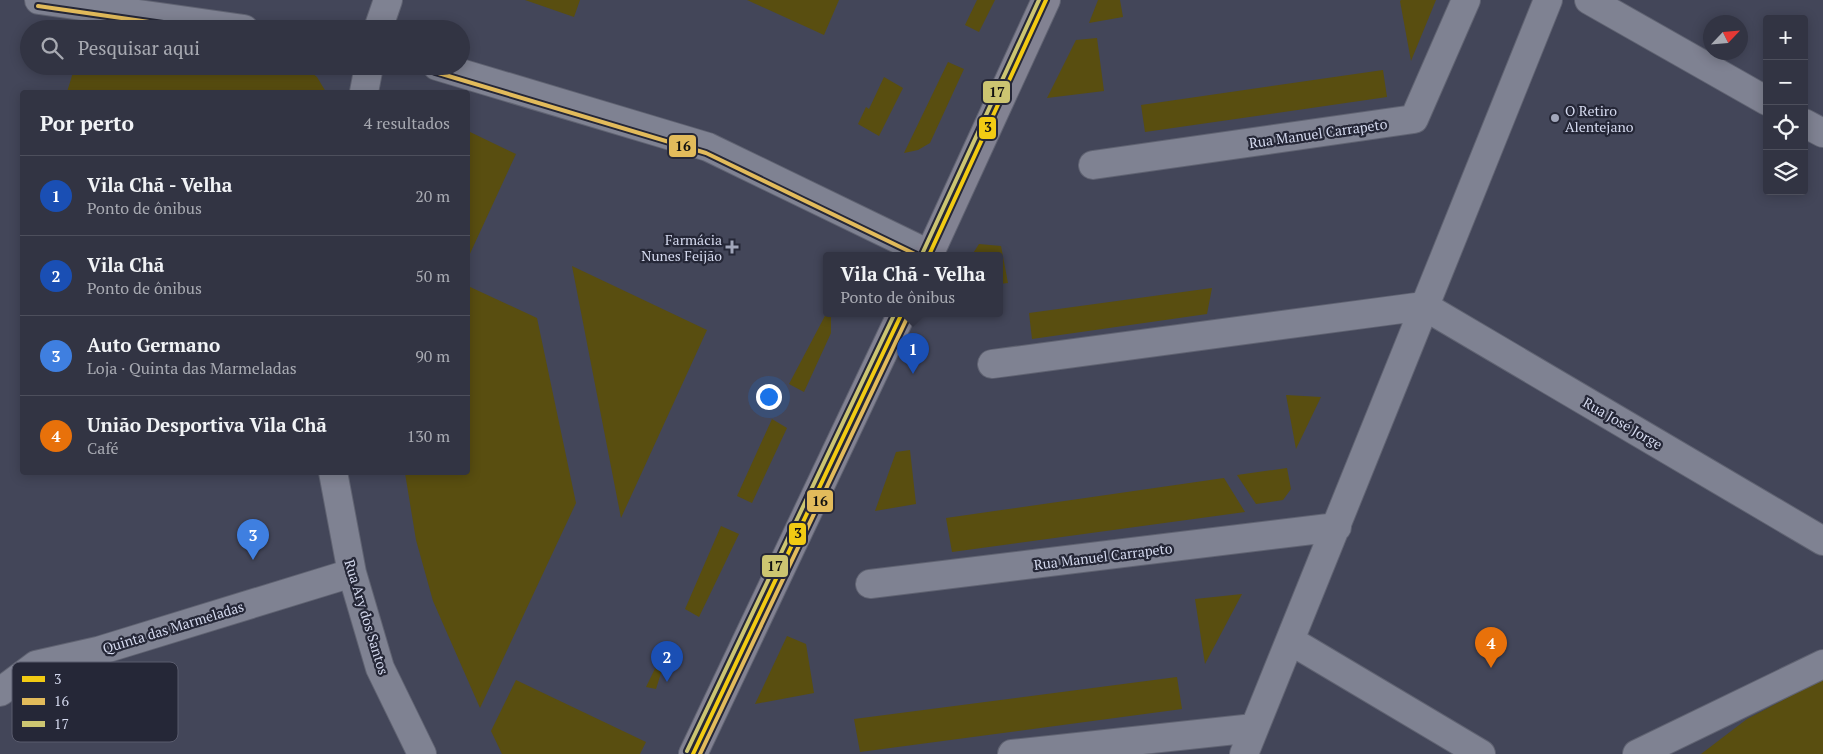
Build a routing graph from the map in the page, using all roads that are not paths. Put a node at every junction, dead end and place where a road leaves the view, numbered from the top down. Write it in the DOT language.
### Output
graph roads {
  1 [pos="40,0"];
  2 [pos="388,0"];
  3 [pos="1046,0"];
  4 [pos="1466,0"];
  5 [pos="1548,0"];
  6 [pos="1589,0"];
  7 [pos="181,20"];
  8 [pos="381,20"];
  9 [pos="367,75"];
  10 [pos="467,75"];
  11 [pos="364,90"];
  12 [pos="1763,99"];
  13 [pos="1808,125"];
  14 [pos="1823,133"];
  15 [pos="1093,165"];
  16 [pos="923,252"];
  17 [pos="930,252"];
  18 [pos="1424,306"];
  19 [pos="900,317"];
  20 [pos="992,364"];
  21 [pos="334,475"];
  22 [pos="1337,527"];
  23 [pos="1823,540"];
  24 [pos="352,573"];
  25 [pos="870,584"];
  26 [pos="1291,641"];
  27 [pos="49,662"];
  28 [pos="1823,664"];
  29 [pos="12,683"];
  30 [pos="0,692"];
  31 [pos="1254,728"];
  32 [pos="422,754"];
  33 [pos="693,754"];
  34 [pos="1012,754"];
  35 [pos="1244,754"];
  36 [pos="1481,754"];
  37 [pos="1638,754"];
  1 -- 7 [label="street"];
  2 -- 8 [label="street"];
  3 -- 17 [label="main road"];
  4 -- 15 [label="street, Rua Manuel Carrapeto"];
  5 -- 18 [label="street"];
  6 -- 12 [label="street"];
  9 -- 11 [label="street"];
  10 -- 16 [label="street"];
  13 -- 14 [label="street"];
  18 -- 20 [label="street"];
  18 -- 22 [label="street"];
  18 -- 23 [label="street, Rua José Jorge"];
  19 -- 33 [label="main road"];
  21 -- 24 [label="street, Rua Ary dos Santos"];
  22 -- 25 [label="street, Rua Manuel Carrapeto"];
  22 -- 26 [label="street"];
  24 -- 27 [label="street, Quinta das Marmeladas"];
  24 -- 32 [label="street, Rua Ary dos Santos"];
  26 -- 31 [label="street"];
  26 -- 36 [label="street"];
  28 -- 37 [label="street"];
  29 -- 30 [label="street, Quinta das Marmeladas"];
  31 -- 34 [label="street"];
  31 -- 35 [label="street"];
}
